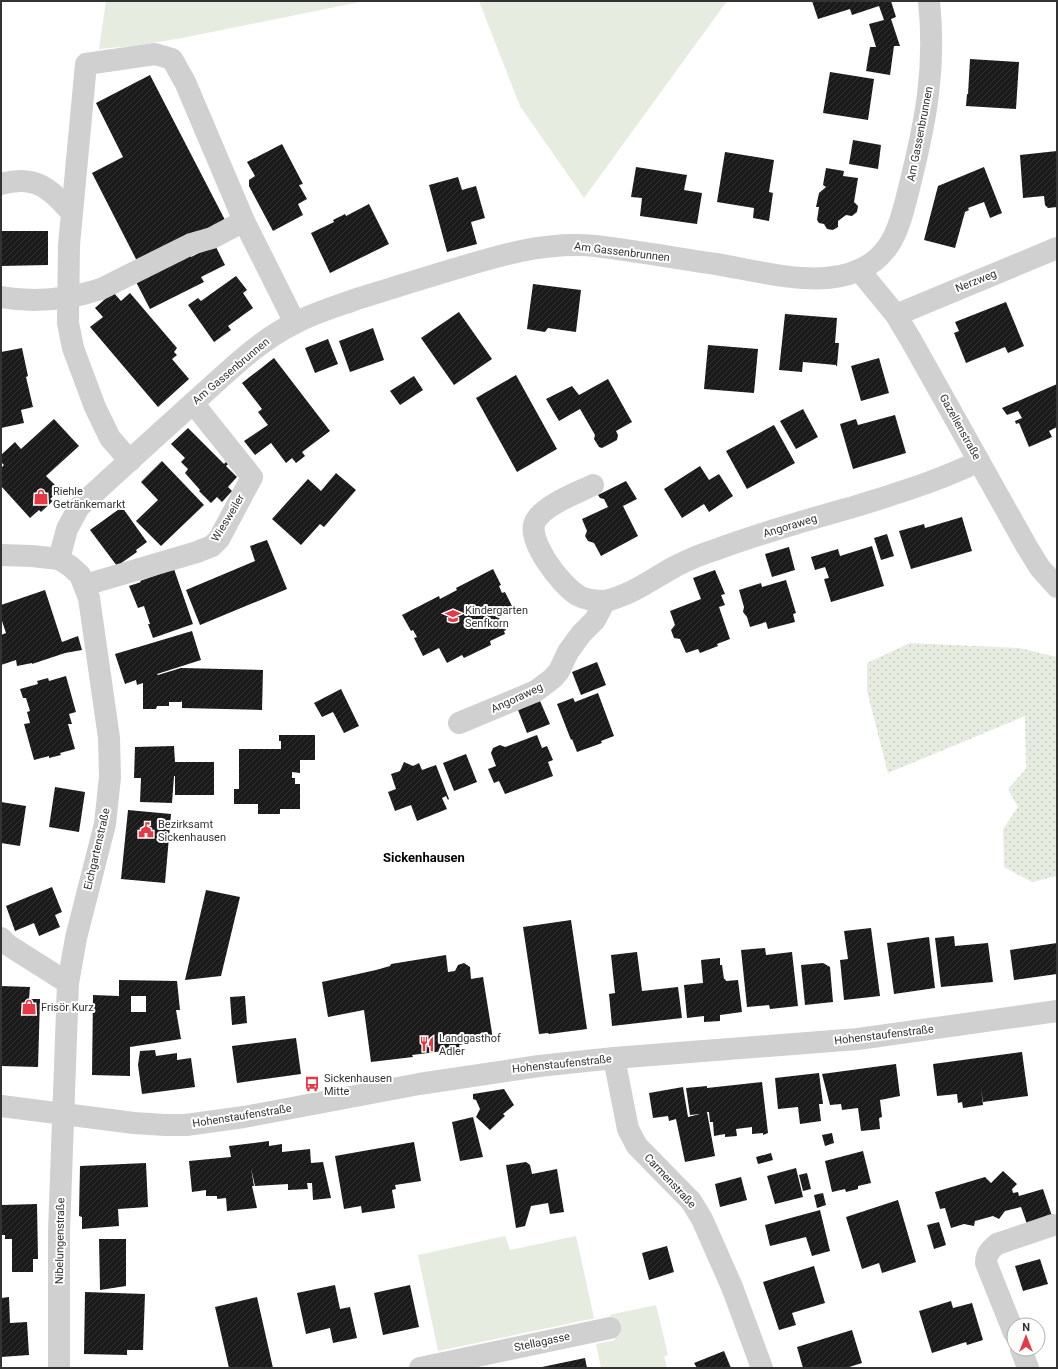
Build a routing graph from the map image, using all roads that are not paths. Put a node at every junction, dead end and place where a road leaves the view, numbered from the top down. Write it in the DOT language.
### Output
graph roads {
  1 [pos="929,1"];
  2 [pos="1,184"];
  3 [pos="72,213"];
  4 [pos="244,221"];
  5 [pos="1057,248"];
  6 [pos="859,270"];
  7 [pos="1,297"];
  8 [pos="68,297"];
  9 [pos="896,314"];
  10 [pos="295,323"];
  11 [pos="193,403"];
  12 [pos="130,461"];
  13 [pos="979,461"];
  14 [pos="593,485"];
  15 [pos="1,555"];
  16 [pos="59,559"];
  17 [pos="85,585"];
  18 [pos="1057,587"];
  19 [pos="605,601"];
  20 [pos="459,723"];
  21 [pos="1,938"];
  22 [pos="68,983"];
  23 [pos="1057,1011"];
  24 [pos="614,1058"];
  25 [pos="1,1106"];
  26 [pos="66,1114"];
  27 [pos="1053,1226"];
  28 [pos="1008,1317"];
  29 [pos="610,1328"];
  30 [pos="1024,1357"];
  31 [pos="475,1362"];
  32 [pos="59,1368"];
  33 [pos="420,1368"];
  34 [pos="762,1368"];
  35 [pos="1028,1368"];
  1 -- 6 [label="street, Am Gassenbrunnen"];
  2 -- 3 [label="street"];
  3 -- 4 [label="street"];
  3 -- 8 [label="street"];
  4 -- 8 [label="street"];
  4 -- 10 [label="street"];
  5 -- 9 [label="street, Nerzweg"];
  6 -- 9 [label="street, Gazellenstraße"];
  6 -- 10 [label="street, Am Gassenbrunnen"];
  7 -- 8 [label="street"];
  8 -- 12 [label="street"];
  9 -- 13 [label="street, Gazellenstraße"];
  10 -- 11 [label="street, Am Gassenbrunnen"];
  11 -- 12 [label="street, Am Gassenbrunnen"];
  11 -- 17 [label="street, Wiesweiler"];
  12 -- 16 [label="street, Am Gassenbrunnen"];
  13 -- 18 [label="street, Gazellenstraße"];
  13 -- 19 [label="street, Angoraweg"];
  14 -- 19 [label="street, Angoraweg"];
  15 -- 16 [label="street, Eichgartenstraße"];
  16 -- 17 [label="street, Eichgartenstraße"];
  17 -- 22 [label="street, Eichgartenstraße"];
  19 -- 20 [label="street, Angoraweg"];
  21 -- 22 [label="street"];
  22 -- 26 [label="street, Eichgartenstraße"];
  23 -- 24 [label="street, Hohenstaufenstraße"];
  24 -- 26 [label="street, Hohenstaufenstraße"];
  24 -- 34 [label="street, Carmenstraße"];
  25 -- 26 [label="street, Hohenstaufenstraße"];
  26 -- 32 [label="street, Nibelungenstraße"];
  27 -- 28 [label="street"];
  29 -- 31 [label="street, Stellagasse"];
  30 -- 35 [label="street"];
  31 -- 33 [label="street, Stellagasse"];
}
